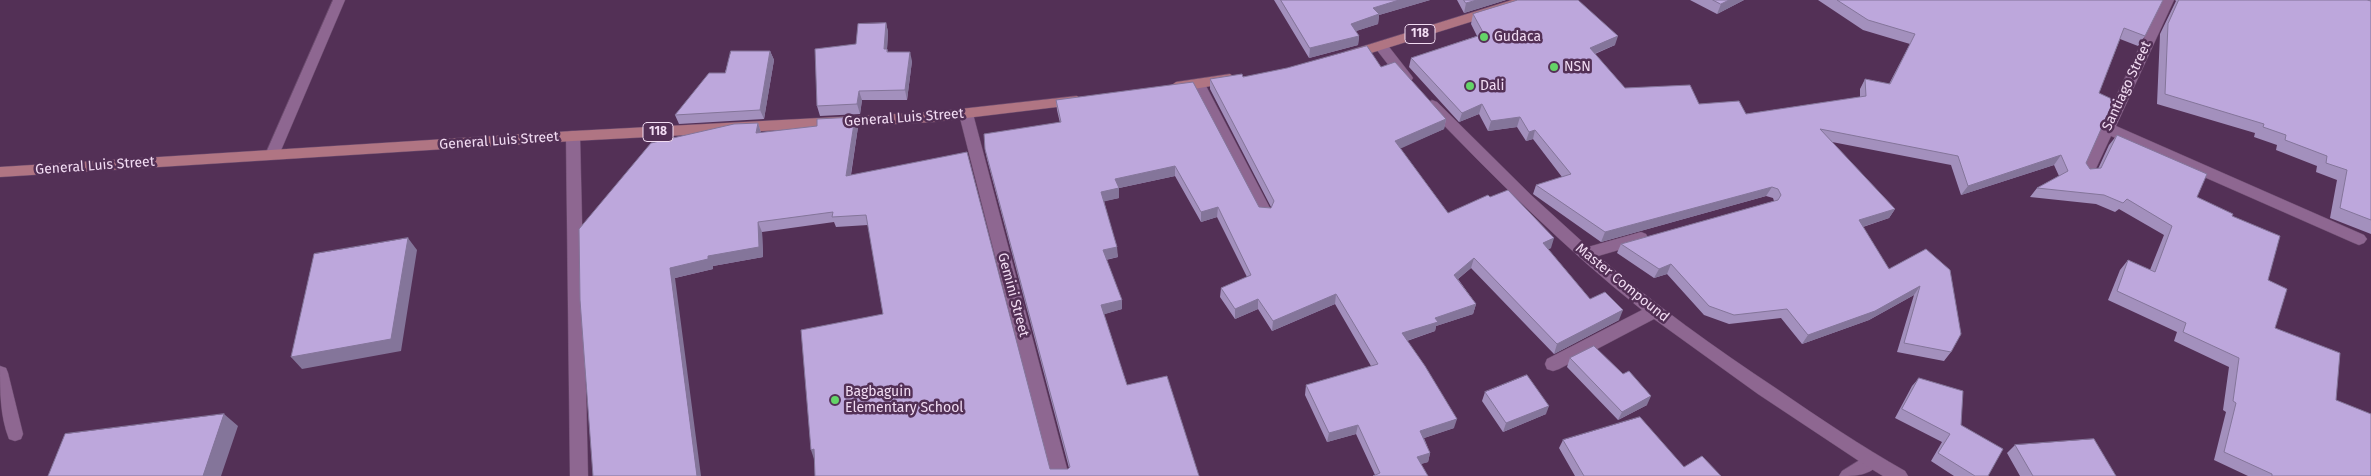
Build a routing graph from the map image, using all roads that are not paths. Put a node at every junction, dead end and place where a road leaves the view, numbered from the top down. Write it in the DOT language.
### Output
graph roads {
  1 [pos="339,0"];
  2 [pos="1526,0"];
  3 [pos="2168,0"];
  4 [pos="1381,46"];
  5 [pos="1338,58"];
  6 [pos="1247,76"];
  7 [pos="1198,84"];
  8 [pos="1164,89"];
  9 [pos="1089,99"];
  10 [pos="966,114"];
  11 [pos="2107,128"];
  12 [pos="573,136"];
  13 [pos="272,155"];
  14 [pos="0,172"];
  15 [pos="2086,172"];
  16 [pos="1266,212"];
  17 [pos="1656,234"];
  18 [pos="2359,239"];
  19 [pos="1585,254"];
  20 [pos="1654,311"];
  21 [pos="1554,364"];
  22 [pos="0,373"];
  23 [pos="15,434"];
  24 [pos="1872,461"];
  25 [pos="579,476"];
  26 [pos="1060,476"];
  27 [pos="1848,476"];
  28 [pos="1899,476"];
  1 -- 13 [label="street"];
  2 -- 4 [label="main road, 118"];
  3 -- 11 [label="street, Santiago Street"];
  4 -- 5 [label="main road, 118"];
  4 -- 19 [label="street, Master Compound"];
  6 -- 7 [label="main road"];
  7 -- 8 [label="main road"];
  7 -- 16 [label="street"];
  9 -- 10 [label="main road, General Luis Street / 118"];
  10 -- 12 [label="main road, General Luis Street / 118"];
  10 -- 26 [label="street, Gemini Street"];
  11 -- 15 [label="street, Santiago Street"];
  11 -- 18 [label="street"];
  12 -- 13 [label="main road, General Luis Street / 118"];
  12 -- 25 [label="street"];
  13 -- 14 [label="main road, General Luis Street / 118"];
  17 -- 19 [label="street"];
  19 -- 20 [label="street, Master Compound"];
  20 -- 21 [label="street"];
  20 -- 24 [label="street, Master Compound"];
  22 -- 23 [label="street"];
  24 -- 27 [label="street"];
  24 -- 28 [label="street, Master Compound"];
}
